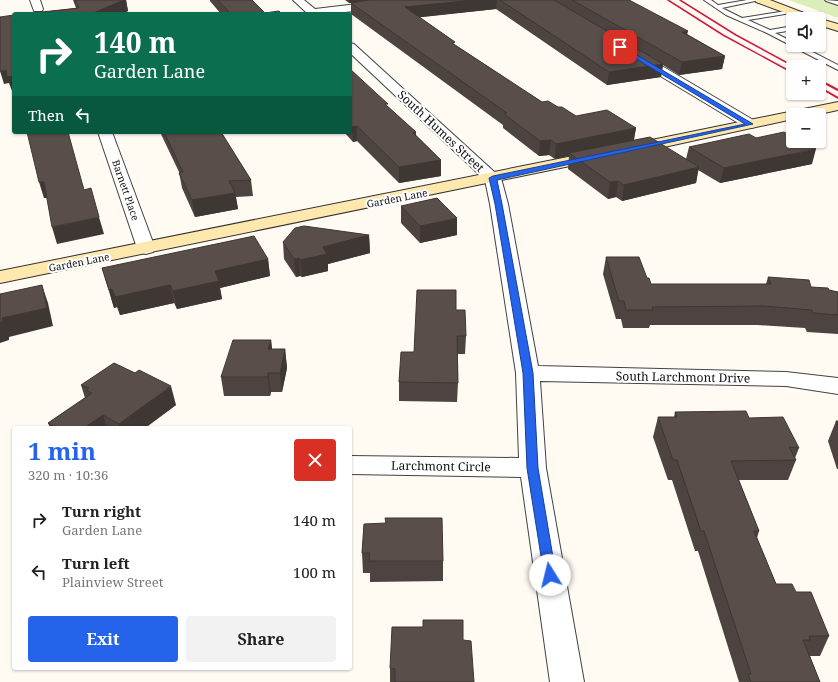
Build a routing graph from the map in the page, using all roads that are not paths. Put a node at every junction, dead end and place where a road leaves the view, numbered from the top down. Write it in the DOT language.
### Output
graph roads {
  1 [pos="298,0"];
  2 [pos="415,0"];
  3 [pos="707,0"];
  4 [pos="757,0"];
  5 [pos="760,0"];
  6 [pos="828,0"];
  7 [pos="838,3"];
  8 [pos="716,7"];
  9 [pos="791,11"];
  10 [pos="313,12"];
  11 [pos="322,12"];
  12 [pos="740,20"];
  13 [pos="826,24"];
  14 [pos="838,28"];
  15 [pos="786,29"];
  16 [pos="769,32"];
  17 [pos="622,48"];
  18 [pos="352,49"];
  19 [pos="838,68"];
  20 [pos="838,106"];
  21 [pos="826,108"];
  22 [pos="786,117"];
  23 [pos="750,124"];
  24 [pos="106,134"];
  25 [pos="493,178"];
  26 [pos="146,248"];
  27 [pos="0,277"];
  28 [pos="528,373"];
  29 [pos="838,386"];
  30 [pos="352,465"];
  31 [pos="533,468"];
  32 [pos="567,682"];
  1 -- 10 [label="street"];
  2 -- 11 [label="street"];
  3 -- 8 [label="lane"];
  4 -- 8 [label="lane"];
  5 -- 9 [label="street"];
  6 -- 7 [label="lane"];
  8 -- 12 [label="lane"];
  9 -- 12 [label="lane"];
  12 -- 16 [label="lane"];
  13 -- 14 [label="street"];
  15 -- 16 [label="lane"];
  16 -- 19 [label="lane"];
  17 -- 23 [label="street"];
  18 -- 25 [label="street, South Humes Street"];
  20 -- 21 [label="street, Garden Lane"];
  22 -- 23 [label="street, Garden Lane"];
  23 -- 25 [label="street, Garden Lane"];
  24 -- 26 [label="street, Barnett Place"];
  25 -- 26 [label="street, Garden Lane"];
  25 -- 28 [label="street, South Humes Street"];
  26 -- 27 [label="street, Garden Lane"];
  28 -- 29 [label="street, South Larchmont Drive"];
  28 -- 31 [label="street, South Humes Street"];
  30 -- 31 [label="street, Larchmont Circle"];
  31 -- 32 [label="street, South Humes Street"];
}
